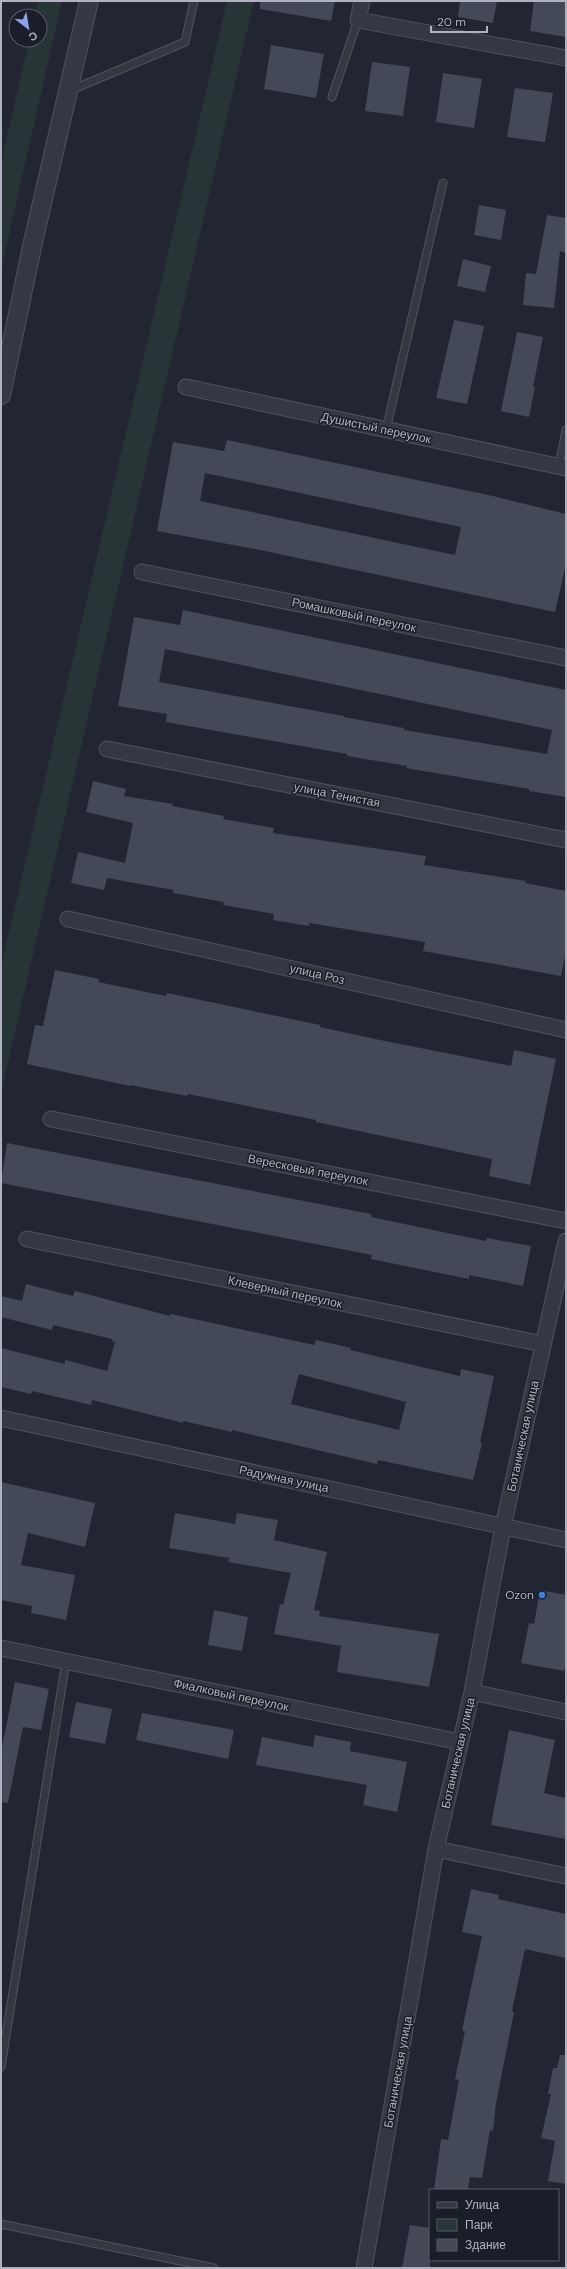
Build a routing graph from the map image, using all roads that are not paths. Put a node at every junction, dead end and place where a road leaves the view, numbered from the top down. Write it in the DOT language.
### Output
graph roads {
  1 [pos="88,1"];
  2 [pos="194,1"];
  3 [pos="362,1"];
  4 [pos="358,20"];
  5 [pos="566,58"];
  6 [pos="68,92"];
  7 [pos="332,97"];
  8 [pos="443,183"];
  9 [pos="186,388"];
  10 [pos="1,394"];
  11 [pos="386,430"];
  12 [pos="566,430"];
  13 [pos="562,467"];
  14 [pos="142,572"];
  15 [pos="566,658"];
  16 [pos="107,749"];
  17 [pos="566,840"];
  18 [pos="68,918"];
  19 [pos="566,1030"];
  20 [pos="51,1119"];
  21 [pos="566,1221"];
  22 [pos="27,1239"];
  23 [pos="566,1241"];
  24 [pos="543,1344"];
  25 [pos="1,1418"];
  26 [pos="503,1526"];
  27 [pos="566,1540"];
  28 [pos="1,1648"];
  29 [pos="66,1661"];
  30 [pos="472,1692"];
  31 [pos="566,1712"];
  32 [pos="460,1742"];
  33 [pos="436,1849"];
  34 [pos="566,1876"];
  35 [pos="1,2067"];
  36 [pos="1,2224"];
  37 [pos="214,2268"];
  38 [pos="364,2268"];
  1 -- 6 [label="street"];
  2 -- 6 [label="lane"];
  3 -- 4 [label="street"];
  4 -- 5 [label="street"];
  4 -- 7 [label="lane"];
  6 -- 10 [label="street"];
  8 -- 11 [label="lane"];
  9 -- 11 [label="street, Душистый переулок"];
  11 -- 13 [label="street, Душистый переулок"];
  12 -- 13 [label="lane"];
  14 -- 15 [label="street, Ромашковый переулок"];
  16 -- 17 [label="street, улица Тенистая"];
  18 -- 19 [label="street, улица Роз"];
  20 -- 21 [label="street, Вересковый переулок"];
  22 -- 24 [label="street, Клеверный переулок"];
  23 -- 24 [label="street, Ботаническая улица"];
  24 -- 26 [label="street, Ботаническая улица"];
  25 -- 26 [label="street, Радужная улица"];
  26 -- 27 [label="street, Радужная улица"];
  26 -- 30 [label="street, Ботаническая улица"];
  28 -- 29 [label="street, Фиалковый переулок"];
  29 -- 32 [label="street, Фиалковый переулок"];
  29 -- 35 [label="lane"];
  30 -- 31 [label="street"];
  30 -- 32 [label="street, Ботаническая улица"];
  32 -- 33 [label="street, Ботаническая улица"];
  33 -- 34 [label="street"];
  33 -- 38 [label="street, Ботаническая улица"];
  36 -- 37 [label="lane"];
}
